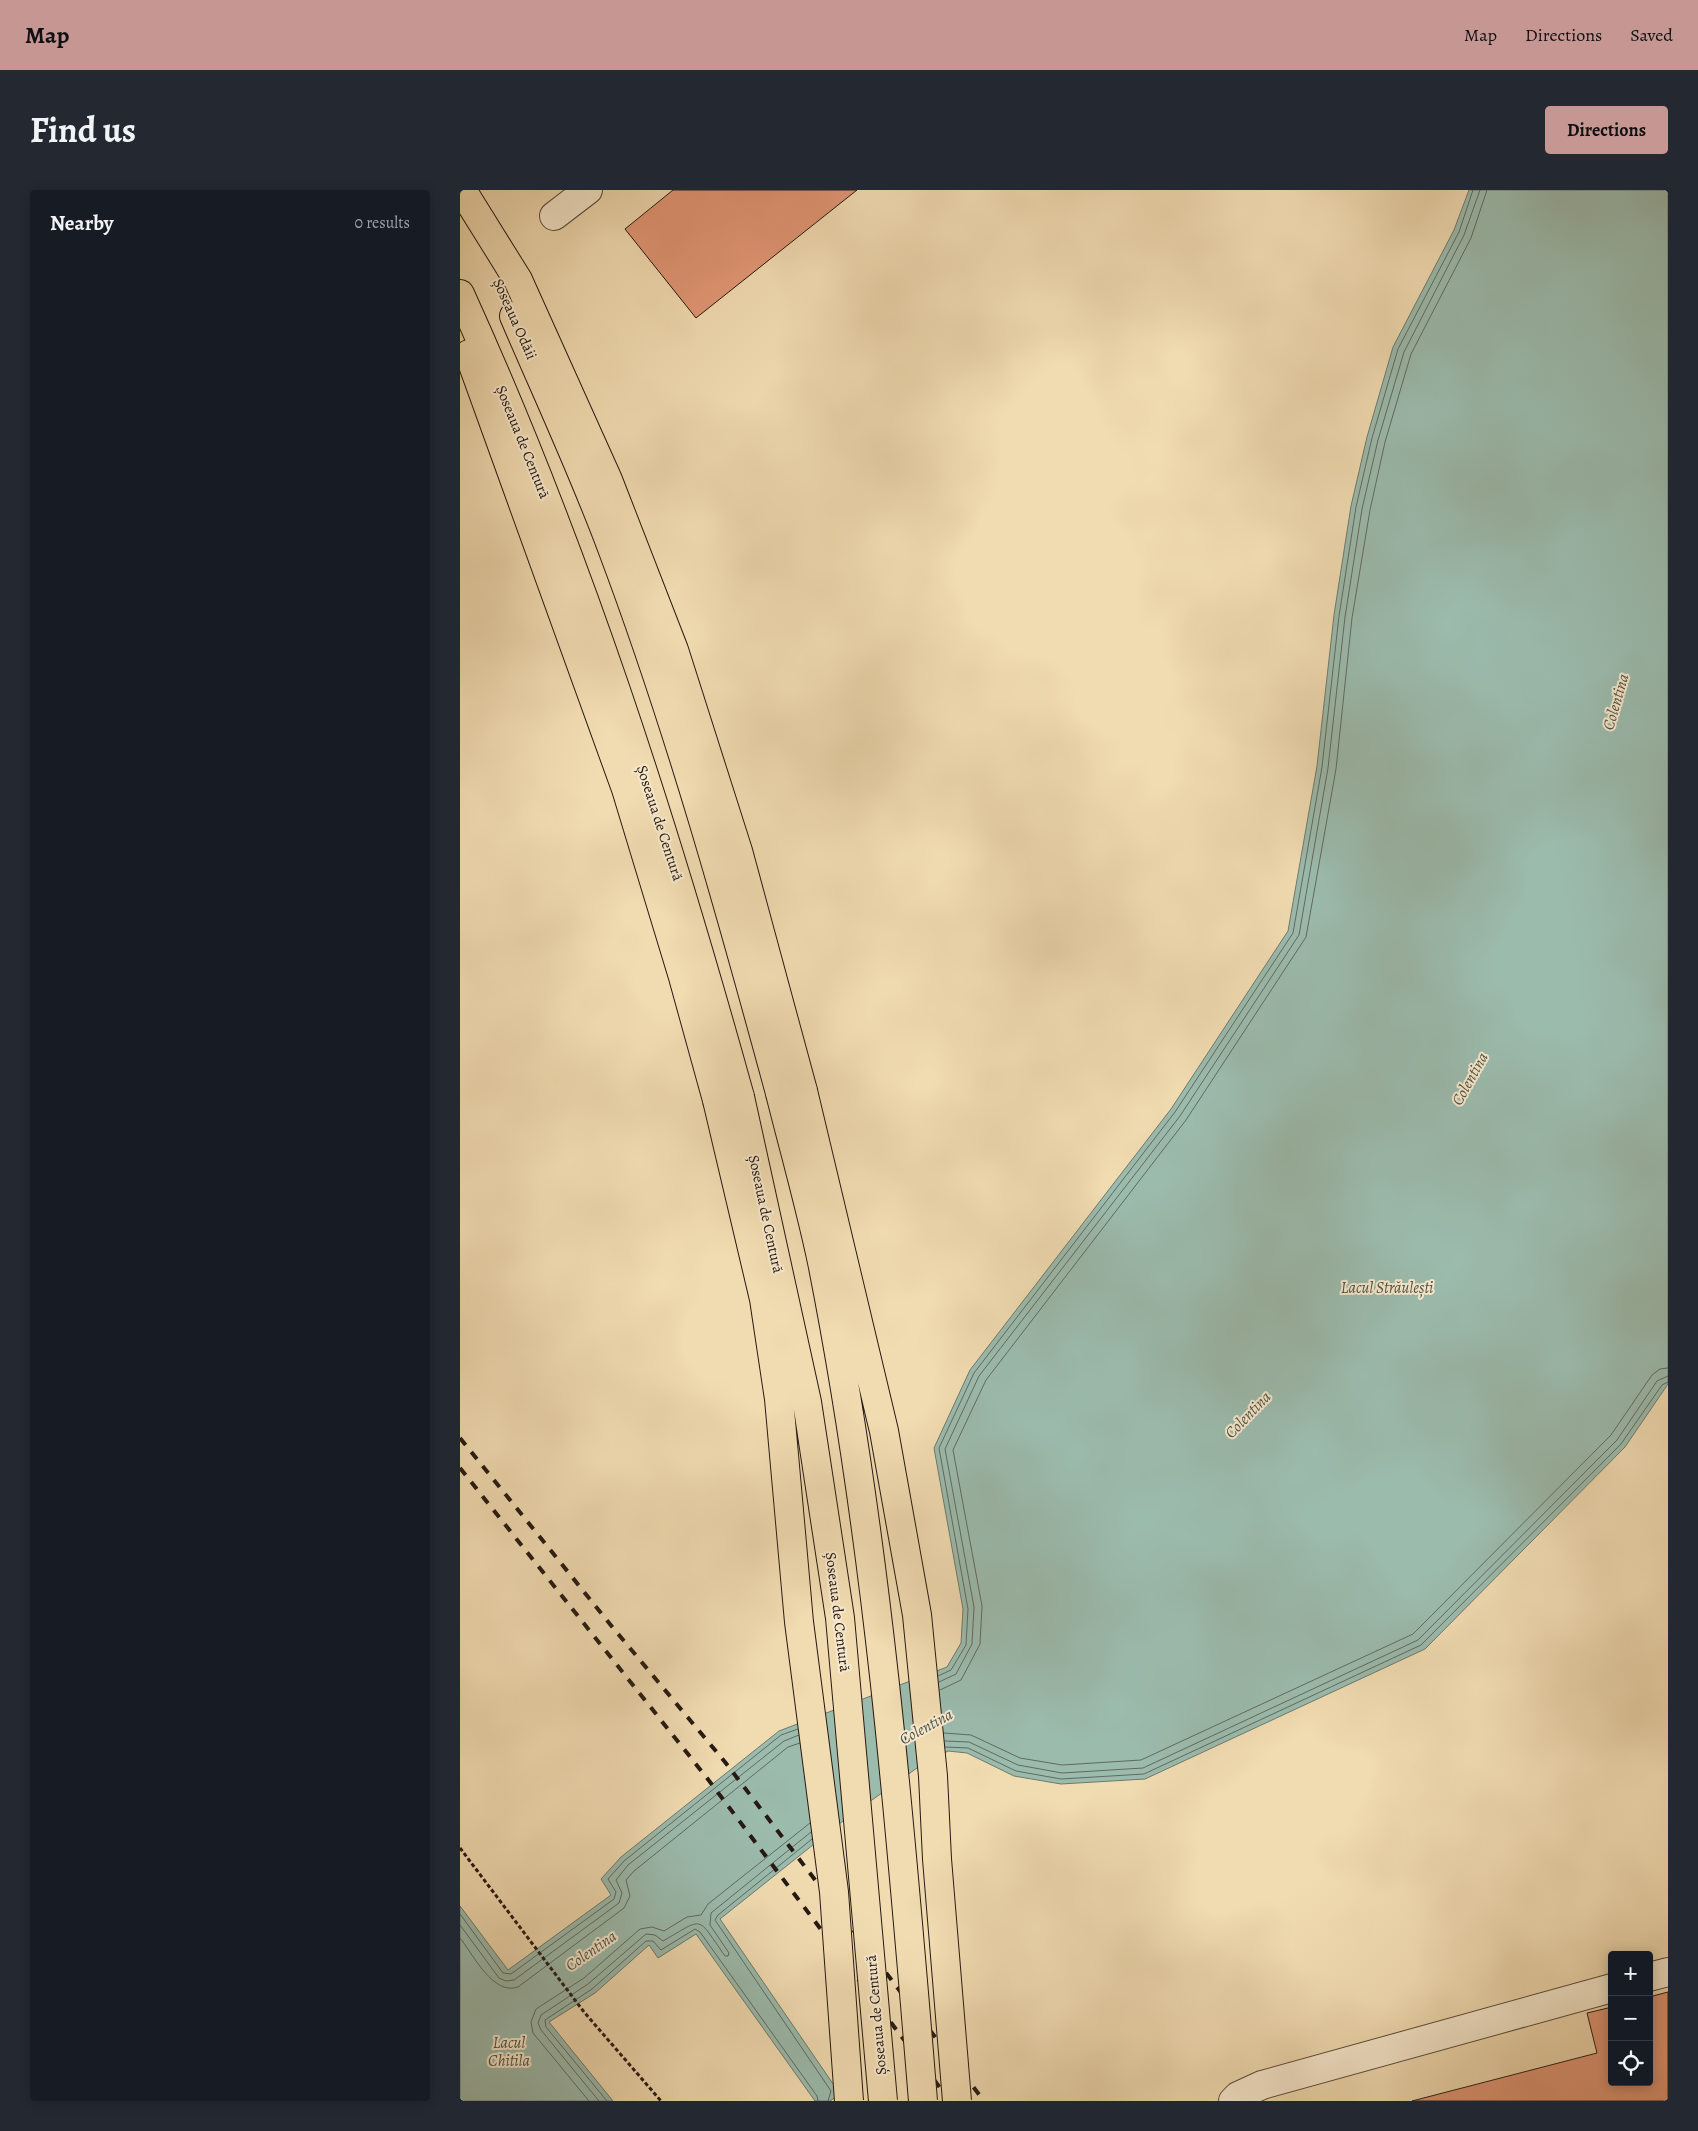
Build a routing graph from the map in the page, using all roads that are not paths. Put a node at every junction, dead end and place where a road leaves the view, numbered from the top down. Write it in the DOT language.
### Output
graph roads {
  1 [pos="462,190"];
  2 [pos="588,190"];
  3 [pos="460,193"];
  4 [pos="554,216"];
  5 [pos="460,294"];
  6 [pos="460,327"];
  7 [pos="792,1092"];
  8 [pos="729,1099"];
  9 [pos="1668,1972"];
  10 [pos="1653,1976"];
  11 [pos="1608,1989"];
  12 [pos="849,2101"];
  13 [pos="883,2101"];
  14 [pos="923,2101"];
  15 [pos="957,2101"];
  16 [pos="1233,2101"];
  1 -- 7 [label="main road"];
  2 -- 4 [label="lane"];
  3 -- 7 [label="main road, Șoseaua Odăii"];
  5 -- 8 [label="main road, Șoseaua de Centură"];
  6 -- 8 [label="main road"];
  7 -- 14 [label="main road, bridge"];
  7 -- 15 [label="main road, bridge"];
  8 -- 12 [label="main road, bridge"];
  8 -- 13 [label="main road, Șoseaua de Centură, bridge"];
  9 -- 10 [label="lane"];
  11 -- 16 [label="lane"];
}
